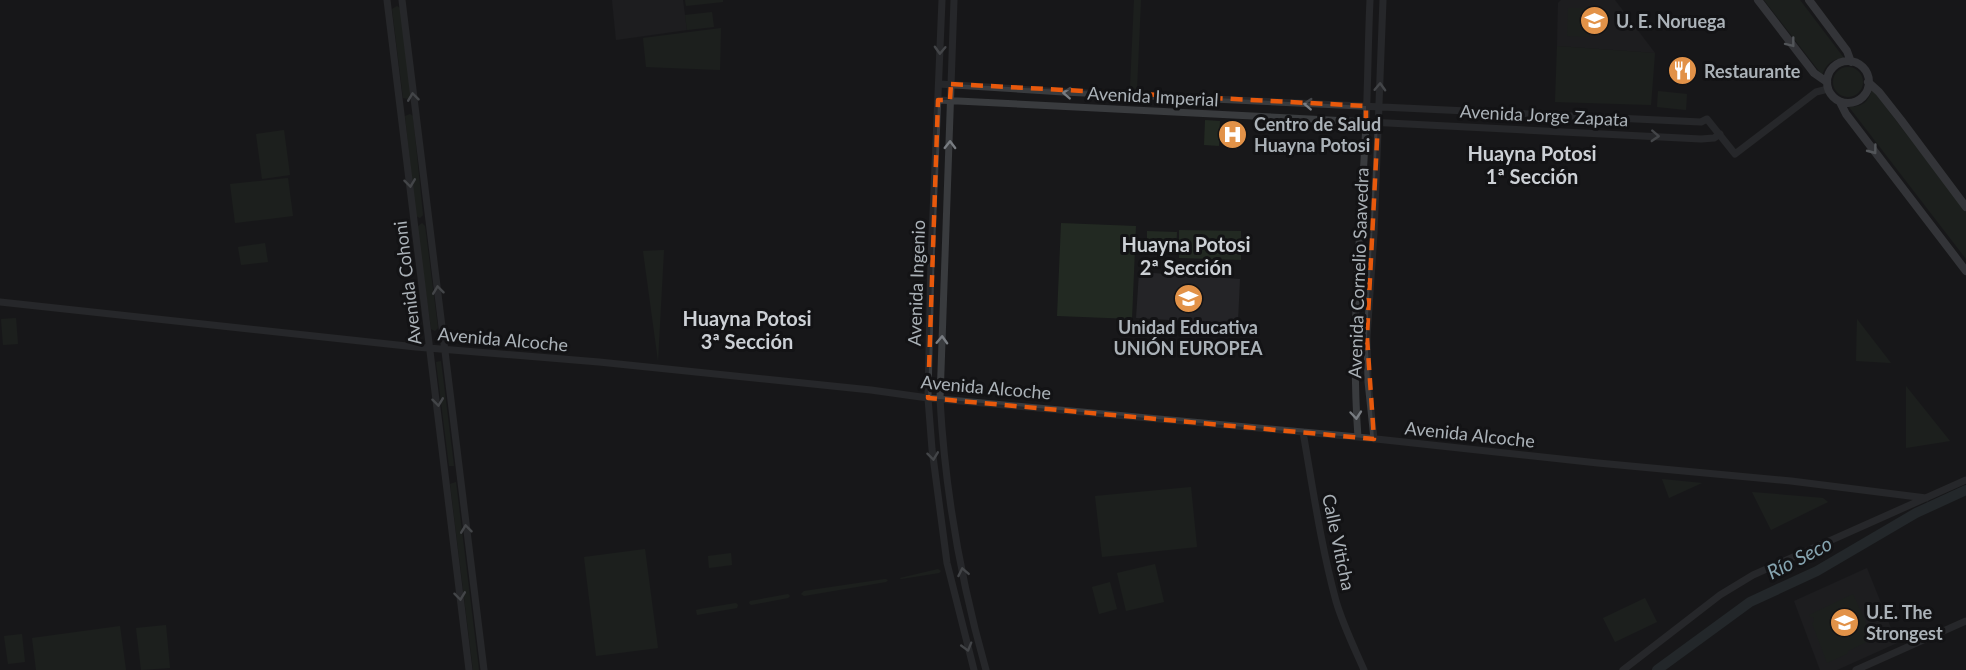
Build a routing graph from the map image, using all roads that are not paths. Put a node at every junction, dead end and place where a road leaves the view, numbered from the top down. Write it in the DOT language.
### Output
graph roads {
  1 [pos="387,0"];
  2 [pos="402,0"];
  3 [pos="942,0"];
  4 [pos="954,0"];
  5 [pos="1370,0"];
  6 [pos="1383,0"];
  7 [pos="1758,0"];
  8 [pos="1809,0"];
  9 [pos="1851,62"];
  10 [pos="1868,82"];
  11 [pos="939,84"];
  12 [pos="951,84"];
  13 [pos="1827,86"];
  14 [pos="950,99"];
  15 [pos="938,100"];
  16 [pos="1840,102"];
  17 [pos="1366,106"];
  18 [pos="1379,107"];
  19 [pos="1366,122"];
  20 [pos="1378,122"];
  21 [pos="1720,135"];
  22 [pos="1966,207"];
  23 [pos="1966,271"];
  24 [pos="0,303"];
  25 [pos="430,348"];
  26 [pos="445,348"];
  27 [pos="928,398"];
  28 [pos="940,399"];
  29 [pos="1303,432"];
  30 [pos="1358,437"];
  31 [pos="1374,439"];
  32 [pos="1966,480"];
  33 [pos="1926,498"];
  34 [pos="1966,621"];
  35 [pos="469,670"];
  36 [pos="484,670"];
  37 [pos="974,670"];
  38 [pos="986,670"];
  39 [pos="1364,670"];
  40 [pos="1623,670"];
  41 [pos="1856,670"];
  1 -- 25 [label="street, Avenida Cohoni, one-way"];
  26 -- 2 [label="street, Avenida Cohoni, one-way"];
  3 -- 11 [label="street, Avenida Ingenio, one-way"];
  4 -- 12 [label="street, Avenida Ingenio"];
  5 -- 17 [label="street, Avenida Cornelio Saavedra"];
  18 -- 6 [label="street, Avenida Cornelio Saavedra, one-way"];
  7 -- 13 [label="main road, one-way"];
  8 -- 9 [label="main road"];
  9 -- 10 [label="main road"];
  9 -- 13 [label="main road"];
  10 -- 16 [label="main road"];
  10 -- 22 [label="main road"];
  11 -- 12 [label="street, Avenida Imperial"];
  11 -- 15 [label="street, Avenida Ingenio"];
  12 -- 14 [label="street, Avenida Ingenio"];
  17 -- 12 [label="street, Avenida Imperial, one-way"];
  13 -- 16 [label="main road"];
  13 -- 21 [label="street"];
  14 -- 15 [label="street, Avenida Imperial"];
  14 -- 19 [label="street, Avenida Imperial"];
  28 -- 14 [label="street, Avenida Ingenio, one-way"];
  15 -- 27 [label="street, Avenida Ingenio"];
  16 -- 23 [label="main road, one-way"];
  17 -- 18 [label="street, Avenida Jorge Zapata"];
  17 -- 19 [label="street, Avenida Cornelio Saavedra"];
  18 -- 20 [label="street, Avenida Cornelio Saavedra"];
  18 -- 21 [label="street, Avenida Jorge Zapata"];
  19 -- 20 [label="street, Avenida Jorge Zapata"];
  19 -- 30 [label="street, Avenida Cornelio Saavedra, one-way"];
  20 -- 21 [label="street, Avenida Jorge Zapata, one-way"];
  20 -- 31 [label="street, Avenida Cornelio Saavedra"];
  24 -- 25 [label="street, Avenida Alcoche"];
  25 -- 26 [label="street, Avenida Alcoche"];
  25 -- 35 [label="street, Avenida Cohoni, one-way"];
  26 -- 27 [label="street, Avenida Alcoche"];
  36 -- 26 [label="street, Avenida Cohoni, one-way"];
  27 -- 28 [label="street, Avenida Alcoche"];
  27 -- 37 [label="street, Avenida Ingenio, one-way"];
  28 -- 29 [label="street, Avenida Alcoche"];
  38 -- 28 [label="street, Avenida Ingenio, one-way"];
  29 -- 30 [label="street, Avenida Alcoche"];
  29 -- 39 [label="street, Calle Viticha"];
  30 -- 31 [label="street, Avenida Alcoche"];
  31 -- 33 [label="street, Avenida Alcoche"];
  32 -- 33 [label="street"];
  33 -- 40 [label="street"];
  34 -- 41 [label="street"];
}
